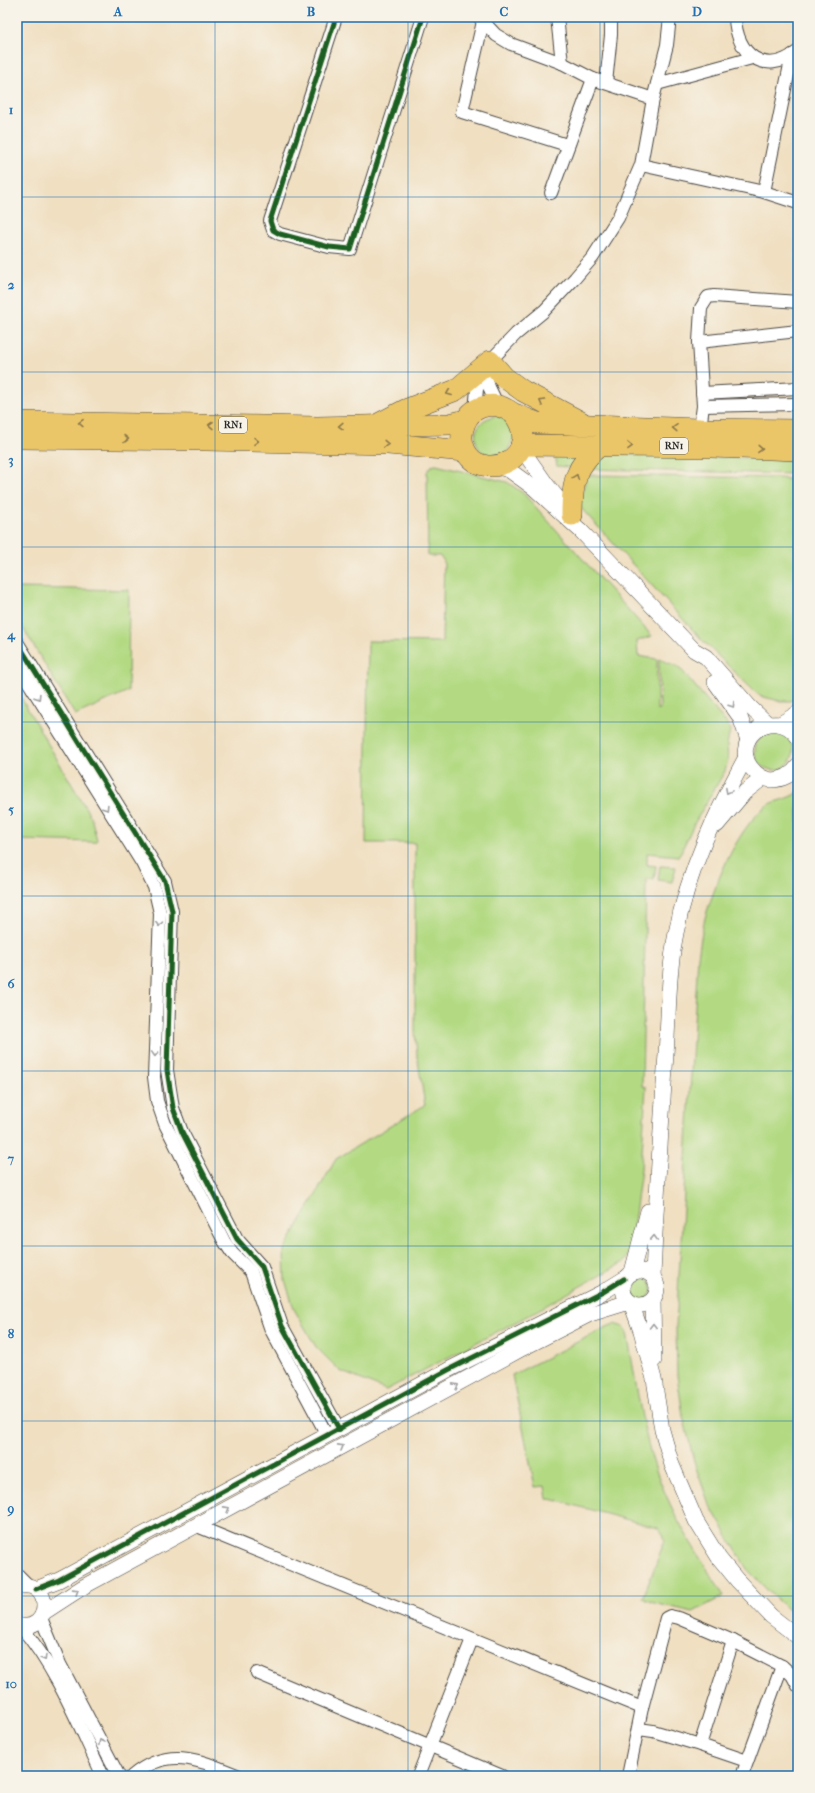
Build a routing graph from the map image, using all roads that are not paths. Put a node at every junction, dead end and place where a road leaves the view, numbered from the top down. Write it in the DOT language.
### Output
graph roads {
  1 [pos="336,17"];
  2 [pos="423,17"];
  3 [pos="557,17"];
  4 [pos="611,17"];
  5 [pos="670,17"];
  6 [pos="735,17"];
  7 [pos="482,18"];
  8 [pos="795,53"];
  9 [pos="752,58"];
  10 [pos="562,63"];
  11 [pos="593,80"];
  12 [pos="606,83"];
  13 [pos="658,84"];
  14 [pos="653,99"];
  15 [pos="567,145"];
  16 [pos="641,165"];
  17 [pos="550,192"];
  18 [pos="764,192"];
  19 [pos="798,203"];
  20 [pos="798,302"];
  21 [pos="798,331"];
  22 [pos="699,342"];
  23 [pos="488,367"];
  24 [pos="798,388"];
  25 [pos="702,393"];
  26 [pos="798,404"];
  27 [pos="703,406"];
  28 [pos="506,410"];
  29 [pos="471,415"];
  30 [pos="17,422"];
  31 [pos="374,425"];
  32 [pos="589,426"];
  33 [pos="700,429"];
  34 [pos="798,430"];
  35 [pos="17,438"];
  36 [pos="600,445"];
  37 [pos="521,446"];
  38 [pos="798,450"];
  39 [pos="465,451"];
  40 [pos="495,466"];
  41 [pos="576,523"];
  42 [pos="17,642"];
  43 [pos="694,650"];
  44 [pos="17,664"];
  45 [pos="798,713"];
  46 [pos="774,724"];
  47 [pos="798,737"];
  48 [pos="748,740"];
  49 [pos="746,757"];
  50 [pos="798,766"];
  51 [pos="763,778"];
  52 [pos="708,835"];
  53 [pos="657,1183"];
  54 [pos="628,1276"];
  55 [pos="653,1277"];
  56 [pos="653,1300"];
  57 [pos="630,1302"];
  58 [pos="654,1379"];
  59 [pos="333,1432"];
  60 [pos="197,1526"];
  61 [pos="17,1574"];
  62 [pos="27,1587"];
  63 [pos="42,1616"];
  64 [pos="19,1626"];
  65 [pos="798,1637"];
  66 [pos="472,1639"];
  67 [pos="733,1641"];
  68 [pos="782,1666"];
  69 [pos="257,1673"];
  70 [pos="798,1686"];
  71 [pos="642,1708"];
  72 [pos="639,1729"];
  73 [pos="700,1745"];
  74 [pos="431,1747"];
  75 [pos="748,1761"];
  76 [pos="103,1776"];
  77 [pos="119,1776"];
  78 [pos="132,1776"];
  79 [pos="239,1776"];
  80 [pos="418,1776"];
  81 [pos="502,1776"];
  82 [pos="628,1776"];
  83 [pos="742,1776"];
  1 -- 2 [label="street"];
  3 -- 10 [label="street"];
  4 -- 12 [label="street"];
  5 -- 13 [label="street"];
  6 -- 9 [label="street"];
  7 -- 10 [label="street"];
  7 -- 15 [label="street"];
  8 -- 9 [label="street"];
  8 -- 18 [label="street"];
  9 -- 13 [label="street"];
  10 -- 11 [label="street"];
  11 -- 12 [label="street"];
  11 -- 15 [label="street"];
  12 -- 14 [label="street"];
  13 -- 14 [label="street"];
  14 -- 16 [label="street"];
  15 -- 17 [label="street"];
  16 -- 18 [label="street"];
  16 -- 23 [label="street"];
  18 -- 19 [label="street"];
  20 -- 22 [label="street"];
  21 -- 22 [label="street"];
  22 -- 25 [label="street"];
  23 -- 28 [label="street"];
  23 -- 29 [label="street"];
  23 -- 31 [label="highway, one-way"];
  32 -- 23 [label="highway, one-way"];
  24 -- 25 [label="street"];
  25 -- 27 [label="street"];
  26 -- 27 [label="street"];
  27 -- 33 [label="street"];
  28 -- 29 [label="highway, RN1"];
  28 -- 32 [label="highway, RN1"];
  28 -- 37 [label="highway"];
  29 -- 31 [label="highway, RN1"];
  29 -- 39 [label="highway"];
  31 -- 30 [label="highway, RN1, one-way"];
  33 -- 32 [label="highway, RN1, one-way"];
  33 -- 34 [label="highway, RN1"];
  35 -- 39 [label="highway, RN1, one-way"];
  36 -- 37 [label="highway, RN1"];
  36 -- 38 [label="highway, RN1, one-way"];
  41 -- 36 [label="highway, one-way"];
  37 -- 40 [label="highway"];
  37 -- 41 [label="street"];
  39 -- 40 [label="highway"];
  40 -- 41 [label="street"];
  41 -- 43 [label="street"];
  42 -- 59 [label="street"];
  43 -- 46 [label="street"];
  43 -- 48 [label="street, one-way"];
  44 -- 59 [label="street, one-way"];
  45 -- 46 [label="street"];
  46 -- 47 [label="street"];
  46 -- 48 [label="street"];
  48 -- 49 [label="street"];
  49 -- 51 [label="street"];
  49 -- 52 [label="street, one-way"];
  50 -- 51 [label="street"];
  51 -- 52 [label="street"];
  52 -- 53 [label="street"];
  53 -- 54 [label="street"];
  55 -- 53 [label="street, one-way"];
  54 -- 55 [label="street"];
  54 -- 57 [label="street"];
  54 -- 59 [label="street"];
  55 -- 56 [label="street"];
  56 -- 57 [label="street"];
  58 -- 56 [label="street, one-way"];
  57 -- 58 [label="street"];
  60 -- 57 [label="street, one-way"];
  58 -- 65 [label="street"];
  59 -- 62 [label="street"];
  63 -- 60 [label="street, one-way"];
  60 -- 66 [label="street"];
  61 -- 62 [label="street"];
  62 -- 63 [label="street"];
  63 -- 64 [label="street"];
  77 -- 63 [label="street, one-way"];
  64 -- 76 [label="street, one-way"];
  66 -- 71 [label="street"];
  66 -- 74 [label="street"];
  67 -- 68 [label="street"];
  67 -- 71 [label="street"];
  67 -- 73 [label="street"];
  68 -- 70 [label="street"];
  68 -- 75 [label="street"];
  69 -- 74 [label="street"];
  71 -- 72 [label="street"];
  72 -- 73 [label="street"];
  72 -- 82 [label="street"];
  73 -- 75 [label="street"];
  74 -- 80 [label="street"];
  74 -- 81 [label="street"];
  75 -- 83 [label="street"];
  78 -- 79 [label="street"];
}
